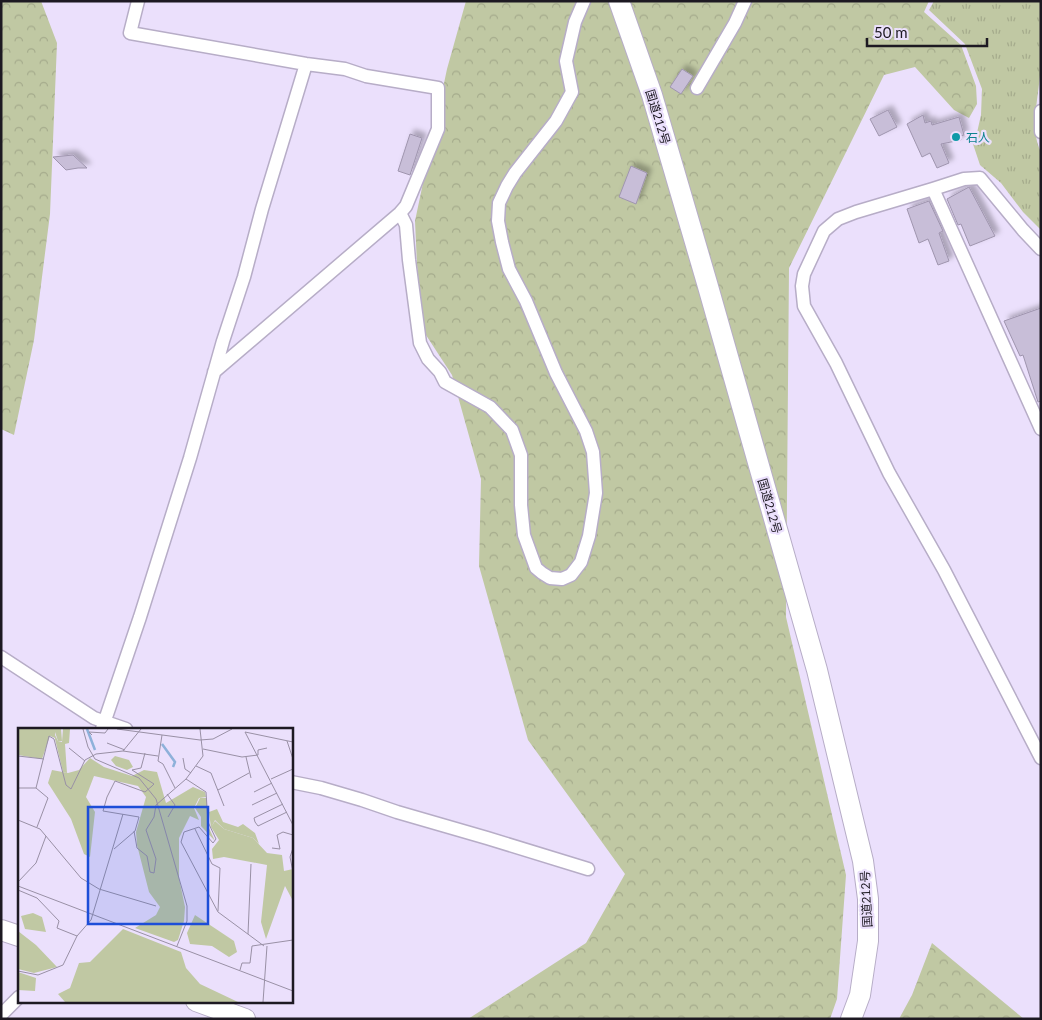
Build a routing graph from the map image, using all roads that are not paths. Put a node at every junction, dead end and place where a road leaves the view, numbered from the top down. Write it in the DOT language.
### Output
graph roads {
  1 [pos="138,1"];
  2 [pos="584,1"];
  3 [pos="619,1"];
  4 [pos="745,1"];
  5 [pos="306,64"];
  6 [pos="697,88"];
  7 [pos="1041,111"];
  8 [pos="1041,132"];
  9 [pos="933,189"];
  10 [pos="400,213"];
  11 [pos="1041,248"];
  12 [pos="214,372"];
  13 [pos="1041,429"];
  14 [pos="1,657"];
  15 [pos="103,725"];
  16 [pos="120,728"];
  17 [pos="1041,758"];
  18 [pos="292,782"];
  19 [pos="588,869"];
  20 [pos="1,930"];
  21 [pos="18,936"];
  22 [pos="18,997"];
  23 [pos="199,1002"];
  24 [pos="1,1015"];
  25 [pos="245,1019"];
  26 [pos="851,1019"];
  1 -- 5 [label="street"];
  2 -- 10 [label="street"];
  3 -- 26 [label="highway, 国道212号"];
  4 -- 6 [label="street"];
  5 -- 10 [label="street"];
  5 -- 12 [label="street"];
  7 -- 8 [label="street"];
  9 -- 11 [label="street"];
  9 -- 13 [label="street"];
  9 -- 17 [label="street"];
  10 -- 12 [label="street"];
  12 -- 15 [label="street"];
  14 -- 15 [label="street"];
  15 -- 16 [label="street"];
  18 -- 19 [label="street"];
  20 -- 21 [label="highway"];
  22 -- 24 [label="street"];
  23 -- 25 [label="highway"];
}
